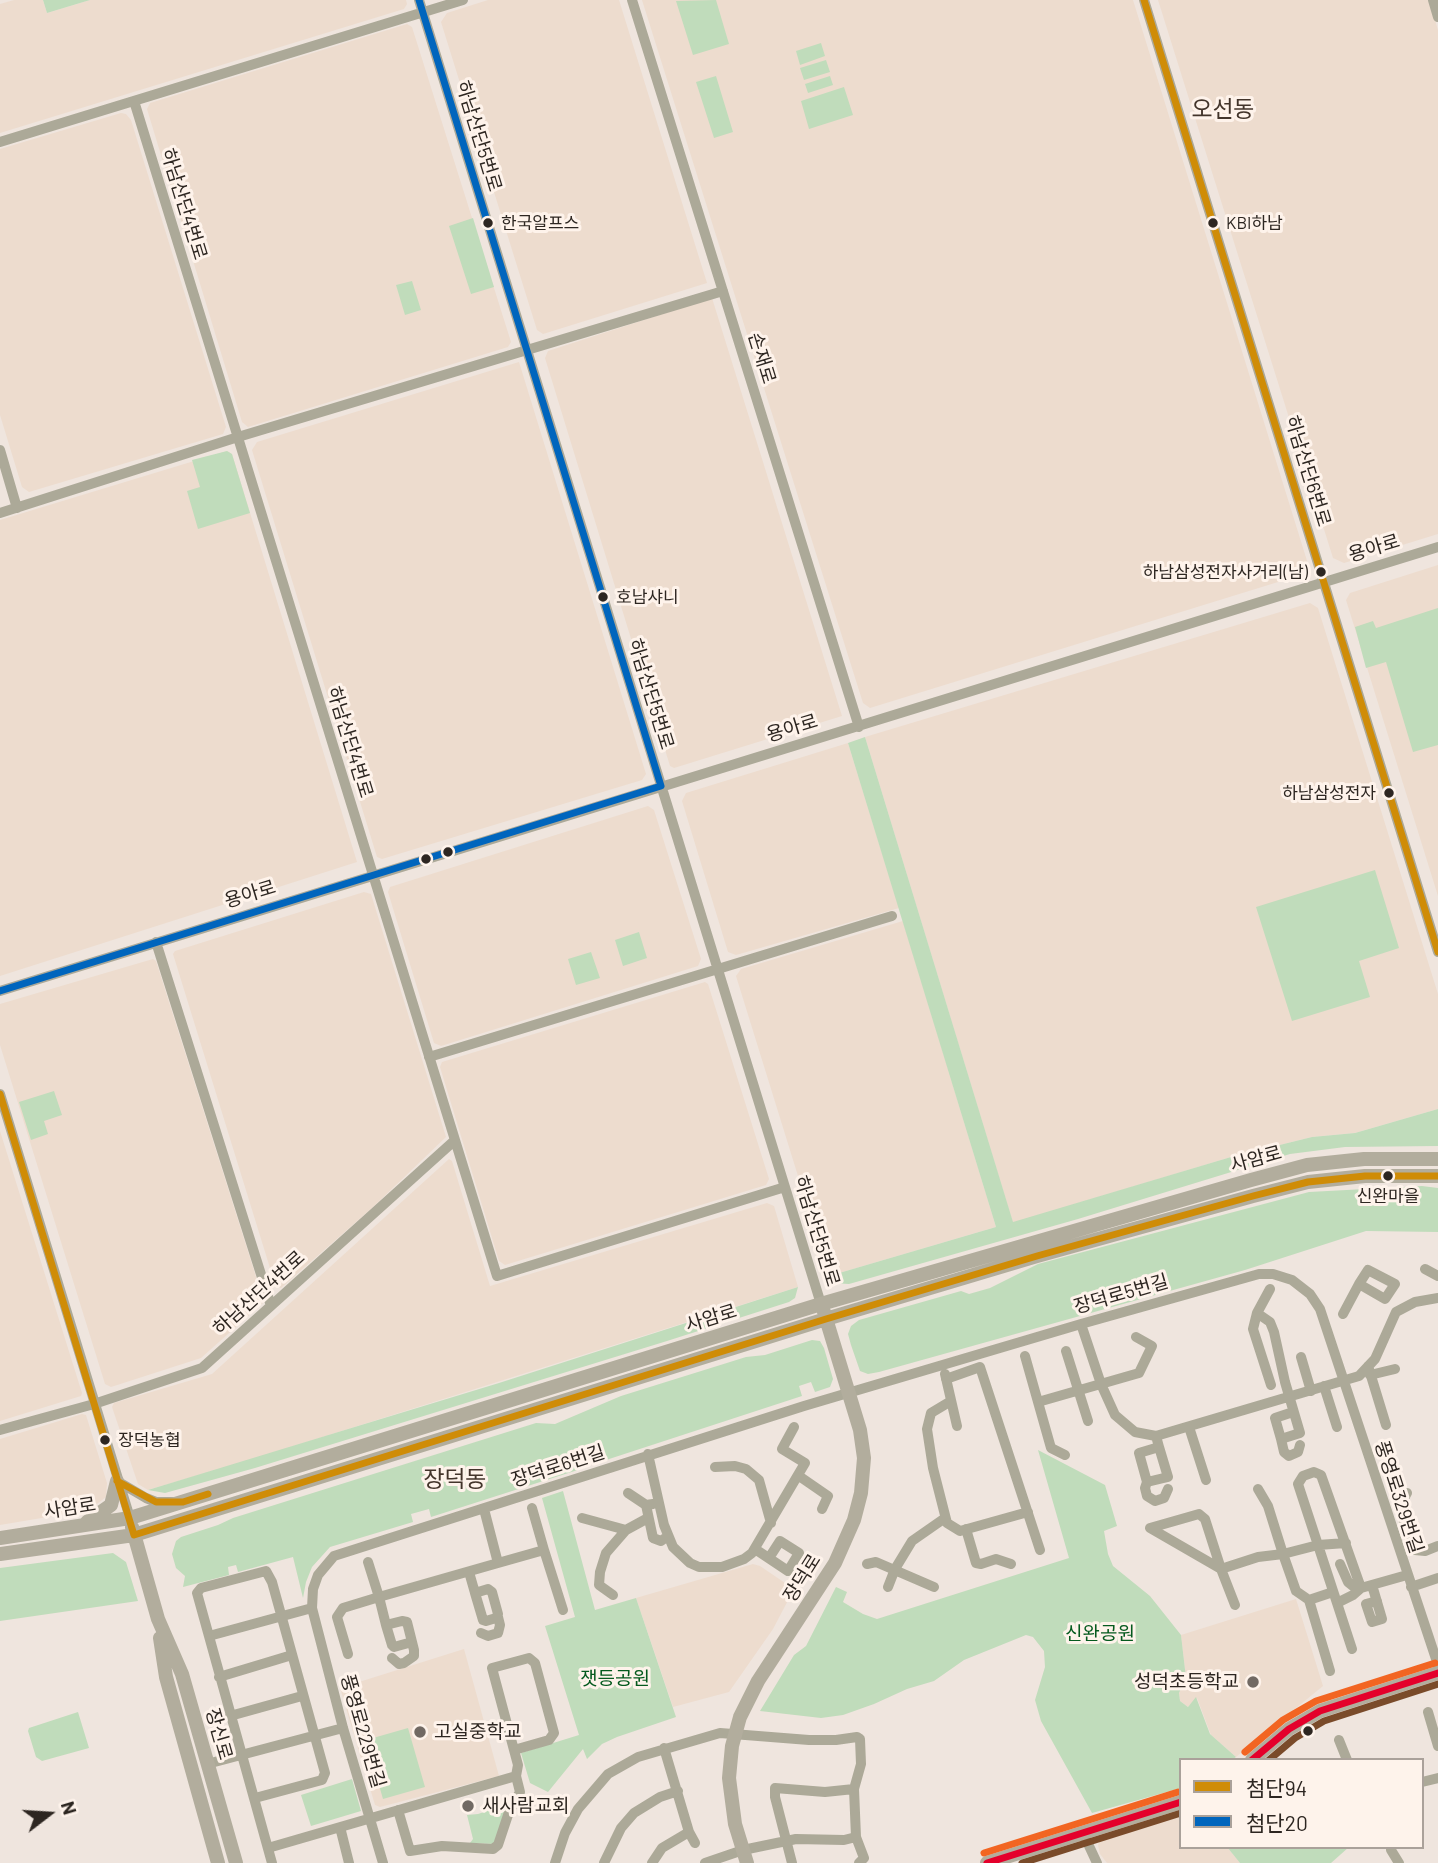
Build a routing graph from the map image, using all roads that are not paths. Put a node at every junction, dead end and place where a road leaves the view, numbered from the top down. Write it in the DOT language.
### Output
graph roads {
  1 [pos="419,0"];
  2 [pos="463,0"];
  3 [pos="632,0"];
  4 [pos="1144,0"];
  5 [pos="1433,0"];
  6 [pos="423,13"];
  7 [pos="1438,17"];
  8 [pos="134,101"];
  9 [pos="0,142"];
  10 [pos="723,291"];
  11 [pos="526,350"];
  12 [pos="237,437"];
  13 [pos="0,450"];
  14 [pos="17,508"];
  15 [pos="0,513"];
  16 [pos="1438,547"];
  17 [pos="1324,582"];
  18 [pos="859,727"];
  19 [pos="661,786"];
  20 [pos="372,875"];
  21 [pos="892,916"];
  22 [pos="156,942"];
  23 [pos="1438,952"];
  24 [pos="716,968"];
  25 [pos="0,991"];
  26 [pos="429,1057"];
  27 [pos="0,1094"];
  28 [pos="454,1141"];
  29 [pos="1438,1159"];
  30 [pos="1438,1176"];
  31 [pos="785,1187"];
  32 [pos="1425,1269"];
  33 [pos="1438,1276"];
  34 [pos="1359,1284"];
  35 [pos="1269,1289"];
  36 [pos="1438,1297"];
  37 [pos="1385,1299"];
  38 [pos="821,1304"];
  39 [pos="271,1306"];
  40 [pos="1396,1312"];
  41 [pos="1257,1313"];
  42 [pos="1343,1314"];
  43 [pos="826,1319"];
  44 [pos="1081,1324"];
  45 [pos="1136,1337"];
  46 [pos="1066,1351"];
  47 [pos="1025,1356"];
  48 [pos="1301,1357"];
  49 [pos="942,1365"];
  50 [pos="1395,1368"];
  51 [pos="1369,1371"];
  52 [pos="946,1379"];
  53 [pos="1342,1380"];
  54 [pos="1101,1384"];
  55 [pos="1270,1385"];
  56 [pos="1324,1386"];
  57 [pos="1079,1391"];
  58 [pos="1311,1391"];
  59 [pos="849,1392"];
  60 [pos="1289,1397"];
  61 [pos="951,1401"];
  62 [pos="1038,1402"];
  63 [pos="94,1404"];
  64 [pos="1293,1412"];
  65 [pos="1088,1421"];
  66 [pos="957,1426"];
  67 [pos="1386,1426"];
  68 [pos="794,1427"];
  69 [pos="1189,1427"];
  70 [pos="1337,1427"];
  71 [pos="0,1430"];
  72 [pos="1281,1439"];
  73 [pos="1158,1442"];
  74 [pos="1300,1445"];
  75 [pos="648,1454"];
  76 [pos="1065,1455"];
  77 [pos="715,1466"];
  78 [pos="799,1476"];
  79 [pos="1206,1480"];
  80 [pos="117,1481"];
  81 [pos="1147,1482"];
  82 [pos="1168,1489"];
  83 [pos="1258,1489"];
  84 [pos="628,1493"];
  85 [pos="1407,1493"];
  86 [pos="183,1502"];
  87 [pos="659,1503"];
  88 [pos="646,1505"];
  89 [pos="532,1507"];
  90 [pos="484,1509"];
  91 [pos="822,1509"];
  92 [pos="1028,1512"];
  93 [pos="130,1518"];
  94 [pos="582,1518"];
  95 [pos="648,1518"];
  96 [pos="945,1518"];
  97 [pos="771,1523"];
  98 [pos="81,1526"];
  99 [pos="966,1529"];
  100 [pos="626,1530"];
  101 [pos="134,1535"];
  102 [pos="668,1536"];
  103 [pos="0,1538"];
  104 [pos="1346,1543"];
  105 [pos="1318,1545"];
  106 [pos="1438,1546"];
  107 [pos="755,1549"];
  108 [pos="544,1550"];
  109 [pos="1040,1550"];
  110 [pos="0,1554"];
  111 [pos="1283,1554"];
  112 [pos="769,1558"];
  113 [pos="368,1562"];
  114 [pos="498,1563"];
  115 [pos="867,1564"];
  116 [pos="1011,1564"];
  117 [pos="1339,1564"];
  118 [pos="895,1569"];
  119 [pos="1222,1569"];
  120 [pos="469,1572"];
  121 [pos="1407,1575"];
  122 [pos="1437,1581"];
  123 [pos="888,1587"];
  124 [pos="934,1587"];
  125 [pos="1364,1587"];
  126 [pos="1411,1587"];
  127 [pos="475,1593"];
  128 [pos="613,1595"];
  129 [pos="379,1597"];
  130 [pos="1335,1598"];
  131 [pos="1309,1600"];
  132 [pos="1377,1601"];
  133 [pos="1235,1605"];
  134 [pos="312,1608"];
  135 [pos="562,1610"];
  136 [pos="281,1615"];
  137 [pos="498,1617"];
  138 [pos="158,1619"];
  139 [pos="386,1625"];
  140 [pos="481,1633"];
  141 [pos="209,1636"];
  142 [pos="412,1642"];
  143 [pos="1352,1649"];
  144 [pos="348,1654"];
  145 [pos="292,1655"];
  146 [pos="392,1658"];
  147 [pos="1438,1665"];
  148 [pos="1331,1671"];
  149 [pos="1438,1673"];
  150 [pos="219,1677"];
  151 [pos="302,1696"];
  152 [pos="1427,1712"];
  153 [pos="230,1716"];
  154 [pos="343,1728"];
  155 [pos="735,1734"];
  156 [pos="315,1737"];
  157 [pos="1339,1740"];
  158 [pos="1438,1746"];
  159 [pos="664,1748"];
  160 [pos="514,1750"];
  161 [pos="242,1754"];
  162 [pos="1254,1758"];
  163 [pos="1346,1758"];
  164 [pos="207,1765"];
  165 [pos="516,1776"];
  166 [pos="854,1790"];
  167 [pos="678,1791"];
  168 [pos="255,1798"];
  169 [pos="1179,1803"];
  170 [pos="398,1810"];
  171 [pos="370,1817"];
  172 [pos="340,1827"];
  173 [pos="689,1832"];
  174 [pos="1083,1833"];
  175 [pos="856,1837"];
  176 [pos="785,1842"];
  177 [pos="695,1843"];
  178 [pos="268,1848"];
  179 [pos="1391,1850"];
  180 [pos="745,1857"];
  181 [pos="861,1862"];
  182 [pos="218,1863"];
  183 [pos="236,1863"];
  184 [pos="272,1863"];
  185 [pos="349,1863"];
  186 [pos="383,1863"];
  187 [pos="555,1863"];
  188 [pos="604,1863"];
  189 [pos="652,1863"];
  190 [pos="705,1863"];
  191 [pos="793,1863"];
  192 [pos="987,1863"];
  193 [pos="1097,1863"];
  194 [pos="1399,1863"];
  1 -- 6 [label="street, 하남산단5번로"];
  2 -- 6 [label="street"];
  3 -- 10 [label="street, 손재로"];
  4 -- 17 [label="street, 하남산단6번로"];
  5 -- 7 [label="street"];
  6 -- 8 [label="street"];
  6 -- 11 [label="street, 하남산단5번로"];
  8 -- 9 [label="street"];
  8 -- 12 [label="street, 하남산단4번로"];
  10 -- 11 [label="street"];
  10 -- 18 [label="street, 손재로"];
  11 -- 12 [label="street"];
  11 -- 19 [label="street, 하남산단5번로"];
  12 -- 14 [label="street"];
  12 -- 20 [label="street, 하남산단4번로"];
  13 -- 14 [label="street"];
  14 -- 15 [label="street"];
  16 -- 17 [label="street, 용아로"];
  17 -- 18 [label="street, 용아로"];
  17 -- 23 [label="street, 하남산단6번로"];
  18 -- 19 [label="street, 용아로"];
  19 -- 20 [label="street, 용아로"];
  19 -- 24 [label="street, 하남산단5번로"];
  20 -- 22 [label="street, 용아로"];
  20 -- 26 [label="street, 하남산단4번로"];
  21 -- 24 [label="street"];
  22 -- 25 [label="street, 용아로"];
  22 -- 39 [label="street"];
  24 -- 26 [label="street"];
  24 -- 31 [label="street, 하남산단5번로"];
  26 -- 28 [label="street, 하남산단4번로"];
  27 -- 63 [label="street"];
  28 -- 31 [label="street, 하남산단4번로"];
  28 -- 39 [label="street, 하남산단4번로"];
  29 -- 38 [label="main road, 사암로"];
  30 -- 43 [label="main road, 사암로"];
  31 -- 38 [label="street, 하남산단5번로"];
  32 -- 33 [label="street"];
  34 -- 37 [label="street"];
  34 -- 37 [label="street"];
  34 -- 42 [label="street"];
  35 -- 41 [label="street"];
  36 -- 40 [label="street"];
  37 -- 40 [label="street"];
  38 -- 43 [label="main road, 장덕로"];
  38 -- 86 [label="main road, 사암로"];
  39 -- 63 [label="street, 하남산단4번로"];
  40 -- 51 [label="street"];
  41 -- 55 [label="street"];
  41 -- 60 [label="street"];
  43 -- 59 [label="main road, 장덕로"];
  43 -- 101 [label="main road, 사암로"];
  44 -- 49 [label="street, 장덕로5번길"];
  44 -- 53 [label="street, 장덕로5번길"];
  44 -- 54 [label="street"];
  45 -- 54 [label="street"];
  46 -- 57 [label="street"];
  47 -- 62 [label="street"];
  48 -- 58 [label="street"];
  49 -- 52 [label="street"];
  49 -- 59 [label="street, 장덕로5번길"];
  50 -- 51 [label="street"];
  51 -- 53 [label="street"];
  51 -- 67 [label="street"];
  52 -- 61 [label="street"];
  52 -- 92 [label="street"];
  53 -- 56 [label="street"];
  53 -- 121 [label="street, 풍영로329번길"];
  54 -- 57 [label="street"];
  54 -- 73 [label="street"];
  56 -- 58 [label="street"];
  56 -- 70 [label="street"];
  57 -- 62 [label="street"];
  57 -- 65 [label="street"];
  58 -- 60 [label="street"];
  59 -- 75 [label="street, 장덕로6번길"];
  59 -- 155 [label="main road, 장덕로"];
  60 -- 64 [label="street"];
  60 -- 69 [label="street"];
  61 -- 66 [label="street"];
  61 -- 96 [label="street"];
  62 -- 76 [label="street"];
  63 -- 71 [label="street, 하남산단4번로"];
  63 -- 80 [label="street"];
  64 -- 72 [label="street"];
  64 -- 72 [label="street"];
  68 -- 78 [label="street"];
  69 -- 73 [label="street"];
  69 -- 79 [label="street"];
  72 -- 74 [label="street"];
  73 -- 81 [label="street"];
  73 -- 81 [label="street"];
  75 -- 87 [label="street"];
  75 -- 90 [label="street, 장덕로6번길"];
  77 -- 97 [label="street"];
  78 -- 91 [label="street"];
  78 -- 97 [label="street"];
  80 -- 86 [label="street"];
  80 -- 93 [label="street"];
  80 -- 98 [label="main road"];
  81 -- 82 [label="street"];
  83 -- 111 [label="street"];
  84 -- 88 [label="street"];
  85 -- 106 [label="street"];
  86 -- 93 [label="main road, 사암로"];
  87 -- 88 [label="street"];
  87 -- 102 [label="street"];
  88 -- 95 [label="street"];
  89 -- 108 [label="street"];
  90 -- 114 [label="street"];
  90 -- 134 [label="street, 장덕로6번길"];
  92 -- 99 [label="street"];
  92 -- 109 [label="street"];
  93 -- 98 [label="main road, 사암로"];
  93 -- 101 [label="main road, 장신로"];
  94 -- 100 [label="street"];
  95 -- 100 [label="street"];
  95 -- 102 [label="street"];
  96 -- 99 [label="street"];
  96 -- 118 [label="street"];
  97 -- 107 [label="street"];
  98 -- 103 [label="main road, 사암로"];
  99 -- 116 [label="street"];
  100 -- 128 [label="street"];
  101 -- 110 [label="main road, 사암로"];
  101 -- 138 [label="main road, 장신로"];
  102 -- 107 [label="street"];
  104 -- 105 [label="street"];
  104 -- 105 [label="street"];
  104 -- 125 [label="street"];
  105 -- 111 [label="street"];
  105 -- 130 [label="street"];
  107 -- 112 [label="street"];
  108 -- 114 [label="street"];
  108 -- 135 [label="street"];
  111 -- 119 [label="street"];
  111 -- 131 [label="street"];
  113 -- 129 [label="street"];
  114 -- 120 [label="street"];
  115 -- 118 [label="street"];
  117 -- 125 [label="street"];
  118 -- 123 [label="street"];
  118 -- 124 [label="street"];
  119 -- 119 [label="street"];
  119 -- 133 [label="street"];
  120 -- 127 [label="street"];
  120 -- 129 [label="street"];
  121 -- 125 [label="street"];
  121 -- 126 [label="street, 풍영로329번길"];
  122 -- 126 [label="street"];
  125 -- 130 [label="street"];
  125 -- 132 [label="street"];
  126 -- 147 [label="street, 풍영로329번길"];
  127 -- 137 [label="street"];
  127 -- 137 [label="street"];
  129 -- 139 [label="street"];
  129 -- 144 [label="street"];
  130 -- 131 [label="street"];
  130 -- 143 [label="street"];
  131 -- 148 [label="street"];
  134 -- 136 [label="street"];
  134 -- 154 [label="street, 풍영로229번길"];
  136 -- 141 [label="street"];
  136 -- 141 [label="street"];
  136 -- 145 [label="street"];
  137 -- 140 [label="street"];
  138 -- 164 [label="main road, 장신로"];
  138 -- 182 [label="main road, 장신로"];
  139 -- 142 [label="street"];
  139 -- 142 [label="street"];
  141 -- 150 [label="street"];
  142 -- 146 [label="street"];
  145 -- 150 [label="street"];
  145 -- 151 [label="street"];
  149 -- 162 [label="main road"];
  150 -- 153 [label="street"];
  151 -- 153 [label="street"];
  151 -- 156 [label="street"];
  152 -- 158 [label="street"];
  153 -- 161 [label="street"];
  154 -- 156 [label="street"];
  154 -- 171 [label="street, 풍영로229번길"];
  155 -- 159 [label="street"];
  155 -- 166 [label="street"];
  155 -- 180 [label="main road, 장덕로"];
  156 -- 161 [label="street"];
  156 -- 168 [label="street"];
  157 -- 163 [label="street"];
  159 -- 167 [label="street"];
  159 -- 187 [label="street"];
  160 -- 160 [label="street"];
  160 -- 165 [label="street"];
  161 -- 164 [label="street"];
  161 -- 168 [label="street"];
  164 -- 183 [label="main road, 장신로"];
  165 -- 170 [label="street"];
  165 -- 170 [label="street"];
  166 -- 175 [label="street"];
  166 -- 176 [label="street"];
  167 -- 173 [label="street"];
  167 -- 188 [label="street"];
  168 -- 178 [label="street"];
  169 -- 174 [label="main road"];
  170 -- 171 [label="street"];
  171 -- 172 [label="street"];
  171 -- 186 [label="street, 풍영로229번길"];
  172 -- 178 [label="street"];
  172 -- 185 [label="street"];
  173 -- 177 [label="street"];
  173 -- 189 [label="street"];
  174 -- 192 [label="main road"];
  174 -- 193 [label="street"];
  175 -- 176 [label="street"];
  175 -- 181 [label="street"];
  176 -- 180 [label="street"];
  176 -- 191 [label="street"];
  178 -- 184 [label="street"];
  179 -- 194 [label="street"];
  180 -- 190 [label="street"];
}
